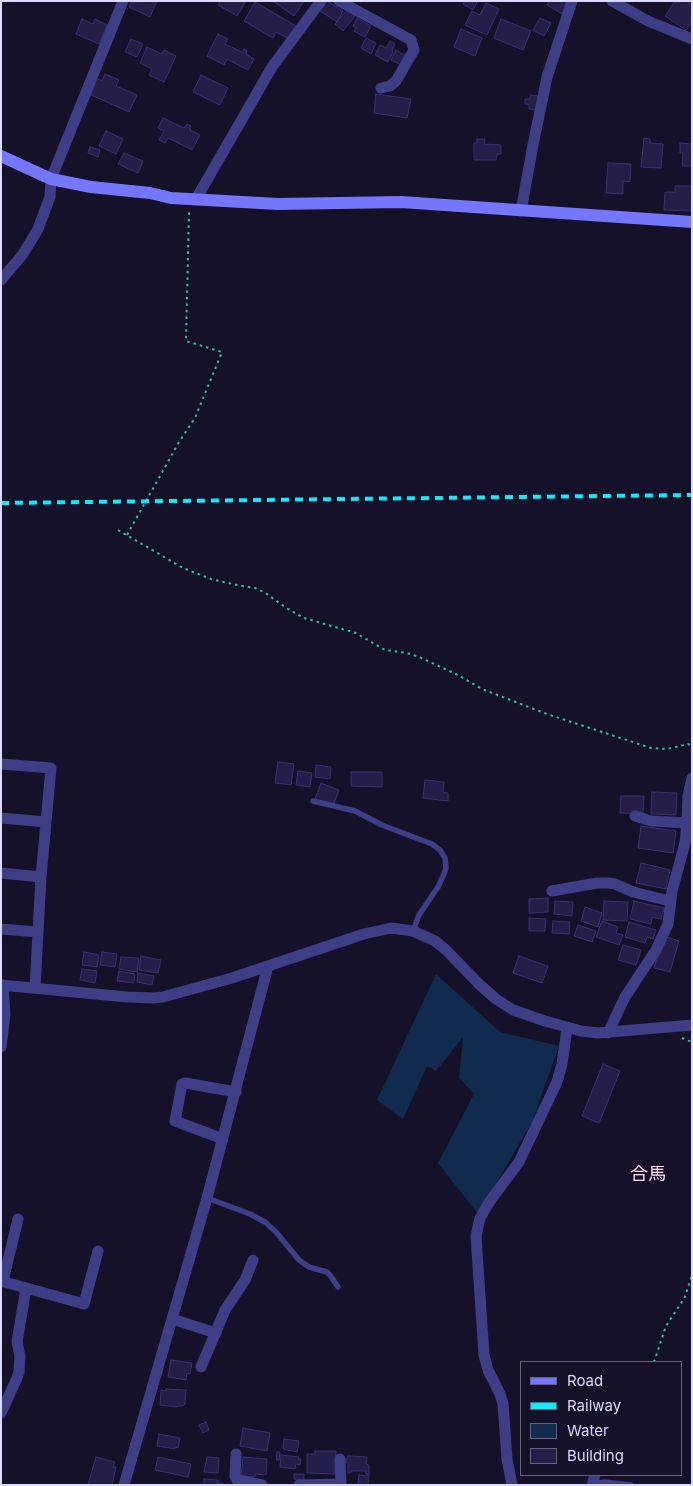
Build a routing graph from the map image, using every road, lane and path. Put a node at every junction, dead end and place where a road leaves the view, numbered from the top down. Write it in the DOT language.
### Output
graph roads {
  1 [pos="123,1"];
  2 [pos="321,1"];
  3 [pos="339,1"];
  4 [pos="572,1"];
  5 [pos="612,1"];
  6 [pos="630,6"];
  7 [pos="692,39"];
  8 [pos="381,88"];
  9 [pos="1,156"];
  10 [pos="51,179"];
  11 [pos="196,200"];
  12 [pos="521,211"];
  13 [pos="692,222"];
  14 [pos="1,280"];
  15 [pos="118,530"];
  16 [pos="127,535"];
  17 [pos="692,746"];
  18 [pos="1,764"];
  19 [pos="692,778"];
  20 [pos="313,801"];
  21 [pos="635,816"];
  22 [pos="1,818"];
  23 [pos="46,822"];
  24 [pos="687,823"];
  25 [pos="1,874"];
  26 [pos="41,877"];
  27 [pos="552,891"];
  28 [pos="670,901"];
  29 [pos="1,929"];
  30 [pos="38,932"];
  31 [pos="413,932"];
  32 [pos="268,966"];
  33 [pos="2,985"];
  34 [pos="35,988"];
  35 [pos="692,1025"];
  36 [pos="567,1028"];
  37 [pos="608,1033"];
  38 [pos="1,1047"];
  39 [pos="236,1092"];
  40 [pos="223,1139"];
  41 [pos="207,1198"];
  42 [pos="18,1219"];
  43 [pos="98,1251"];
  44 [pos="253,1260"];
  45 [pos="692,1275"];
  46 [pos="2,1281"];
  47 [pos="338,1287"];
  48 [pos="26,1288"];
  49 [pos="172,1319"];
  50 [pos="216,1333"];
  51 [pos="654,1361"];
  52 [pos="201,1368"];
  53 [pos="4,1399"];
  54 [pos="1,1413"];
  55 [pos="236,1454"];
  56 [pos="340,1459"];
  57 [pos="594,1481"];
  58 [pos="341,1484"];
  59 [pos="124,1485"];
  60 [pos="262,1485"];
  61 [pos="299,1485"];
  62 [pos="512,1485"];
  63 [pos="631,1485"];
  1 -- 10 [label="street"];
  2 -- 11 [label="street"];
  3 -- 8 [label="street"];
  4 -- 12 [label="street"];
  5 -- 6 [label="street"];
  6 -- 7 [label="street"];
  9 -- 10 [label="street"];
  10 -- 11 [label="street"];
  10 -- 14 [label="street"];
  11 -- 12 [label="street"];
  11 -- 16 [label="path"];
  12 -- 13 [label="street"];
  15 -- 16 [label="path"];
  16 -- 17 [label="path"];
  18 -- 23 [label="street"];
  19 -- 24 [label="street"];
  20 -- 31 [label="lane"];
  21 -- 24 [label="street"];
  22 -- 23 [label="street"];
  23 -- 26 [label="street"];
  24 -- 28 [label="street"];
  25 -- 26 [label="street"];
  26 -- 30 [label="street"];
  27 -- 28 [label="street"];
  28 -- 37 [label="street"];
  29 -- 30 [label="street"];
  30 -- 34 [label="street"];
  31 -- 32 [label="street"];
  31 -- 36 [label="street"];
  32 -- 34 [label="street"];
  32 -- 39 [label="street"];
  33 -- 34 [label="street"];
  33 -- 38 [label="street"];
  35 -- 37 [label="street"];
  36 -- 37 [label="street"];
  36 -- 62 [label="street"];
  39 -- 40 [label="street"];
  39 -- 40 [label="street"];
  40 -- 41 [label="street"];
  41 -- 47 [label="lane"];
  41 -- 49 [label="street"];
  42 -- 46 [label="street"];
  43 -- 48 [label="street"];
  44 -- 50 [label="street"];
  45 -- 51 [label="path"];
  46 -- 48 [label="street"];
  48 -- 53 [label="street"];
  49 -- 50 [label="street"];
  49 -- 59 [label="street"];
  50 -- 52 [label="street"];
  53 -- 54 [label="street"];
  55 -- 60 [label="street"];
  56 -- 58 [label="street"];
  57 -- 63 [label="lane"];
  58 -- 61 [label="street"];
}
